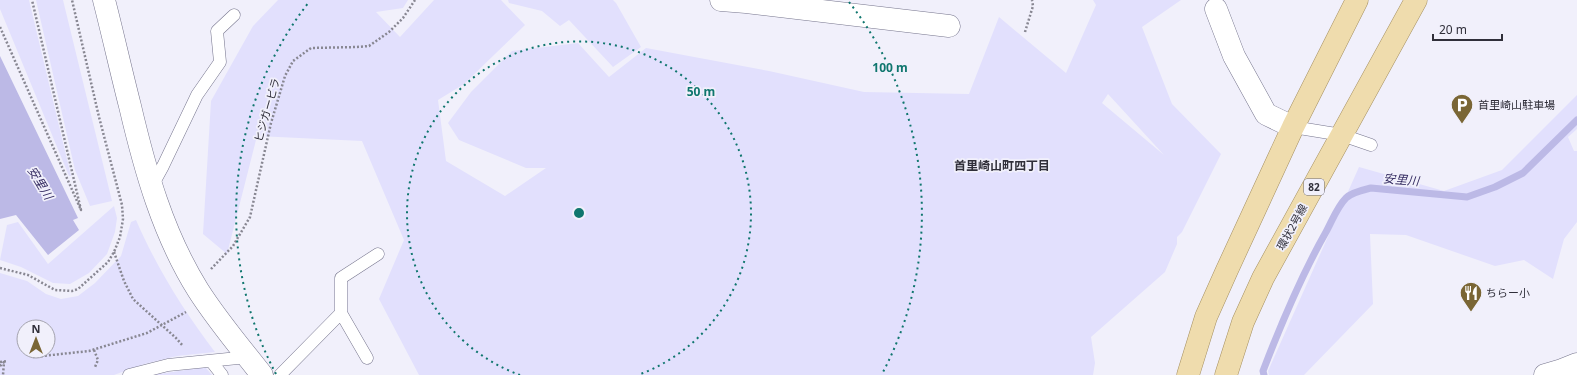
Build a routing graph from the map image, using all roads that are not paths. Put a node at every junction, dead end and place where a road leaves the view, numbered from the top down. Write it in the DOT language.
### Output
graph roads {
  1 [pos="104,0"];
  2 [pos="721,0"];
  3 [pos="1357,0"];
  4 [pos="1416,0"];
  5 [pos="746,1"];
  6 [pos="1216,9"];
  7 [pos="234,15"];
  8 [pos="949,26"];
  9 [pos="1293,127"];
  10 [pos="1342,135"];
  11 [pos="1371,145"];
  12 [pos="152,186"];
  13 [pos="378,254"];
  14 [pos="341,313"];
  15 [pos="248,357"];
  16 [pos="367,358"];
  17 [pos="211,361"];
  18 [pos="1577,364"];
  19 [pos="129,375"];
  20 [pos="222,375"];
  21 [pos="262,375"];
  22 [pos="280,375"];
  23 [pos="1188,375"];
  24 [pos="1226,375"];
  25 [pos="1545,375"];
  1 -- 12 [label="street"];
  2 -- 5 [label="street"];
  3 -- 9 [label="main road"];
  4 -- 10 [label="main road, 環状2号線 / 82"];
  5 -- 8 [label="street"];
  6 -- 9 [label="street"];
  7 -- 12 [label="lane"];
  9 -- 10 [label="lane"];
  9 -- 23 [label="main road"];
  10 -- 11 [label="lane"];
  10 -- 24 [label="main road, 環状2号線 / 82"];
  12 -- 15 [label="street"];
  13 -- 14 [label="lane"];
  14 -- 16 [label="lane"];
  14 -- 22 [label="lane"];
  15 -- 17 [label="lane"];
  15 -- 21 [label="street"];
  17 -- 19 [label="lane"];
  17 -- 20 [label="lane"];
  18 -- 25 [label="street"];
}
